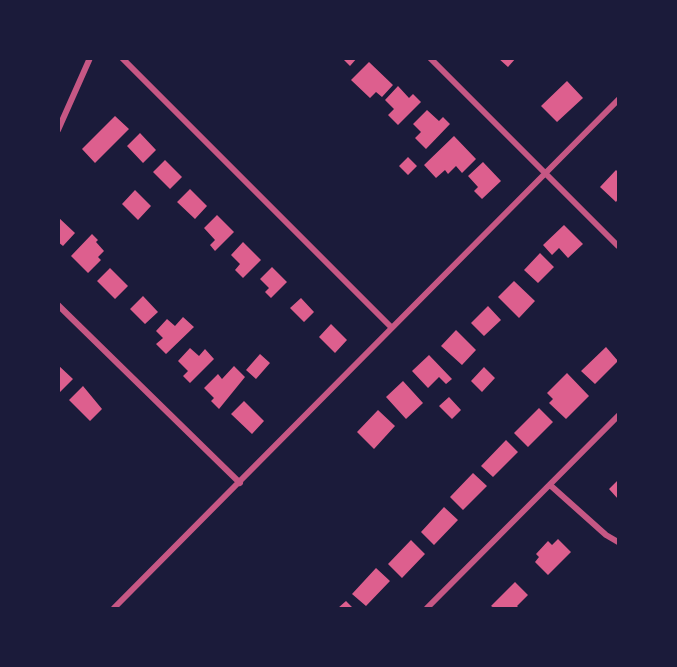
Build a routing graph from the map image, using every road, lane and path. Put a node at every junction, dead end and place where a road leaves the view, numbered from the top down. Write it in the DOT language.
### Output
graph roads {
  1 [pos="90,58"];
  2 [pos="122,58"];
  3 [pos="430,58"];
  4 [pos="618,100"];
  5 [pos="58,130"];
  6 [pos="546,174"];
  7 [pos="618,246"];
  8 [pos="58,305"];
  9 [pos="391,327"];
  10 [pos="618,416"];
  11 [pos="240,483"];
  12 [pos="550,484"];
  13 [pos="618,542"];
  14 [pos="114,609"];
  15 [pos="427,609"];
  1 -- 5 [label="street"];
  2 -- 9 [label="street"];
  3 -- 6 [label="street"];
  4 -- 6 [label="street"];
  6 -- 7 [label="street"];
  6 -- 9 [label="street"];
  8 -- 11 [label="street"];
  9 -- 11 [label="street"];
  10 -- 12 [label="street"];
  11 -- 14 [label="street"];
  12 -- 13 [label="street"];
  12 -- 15 [label="street"];
}
